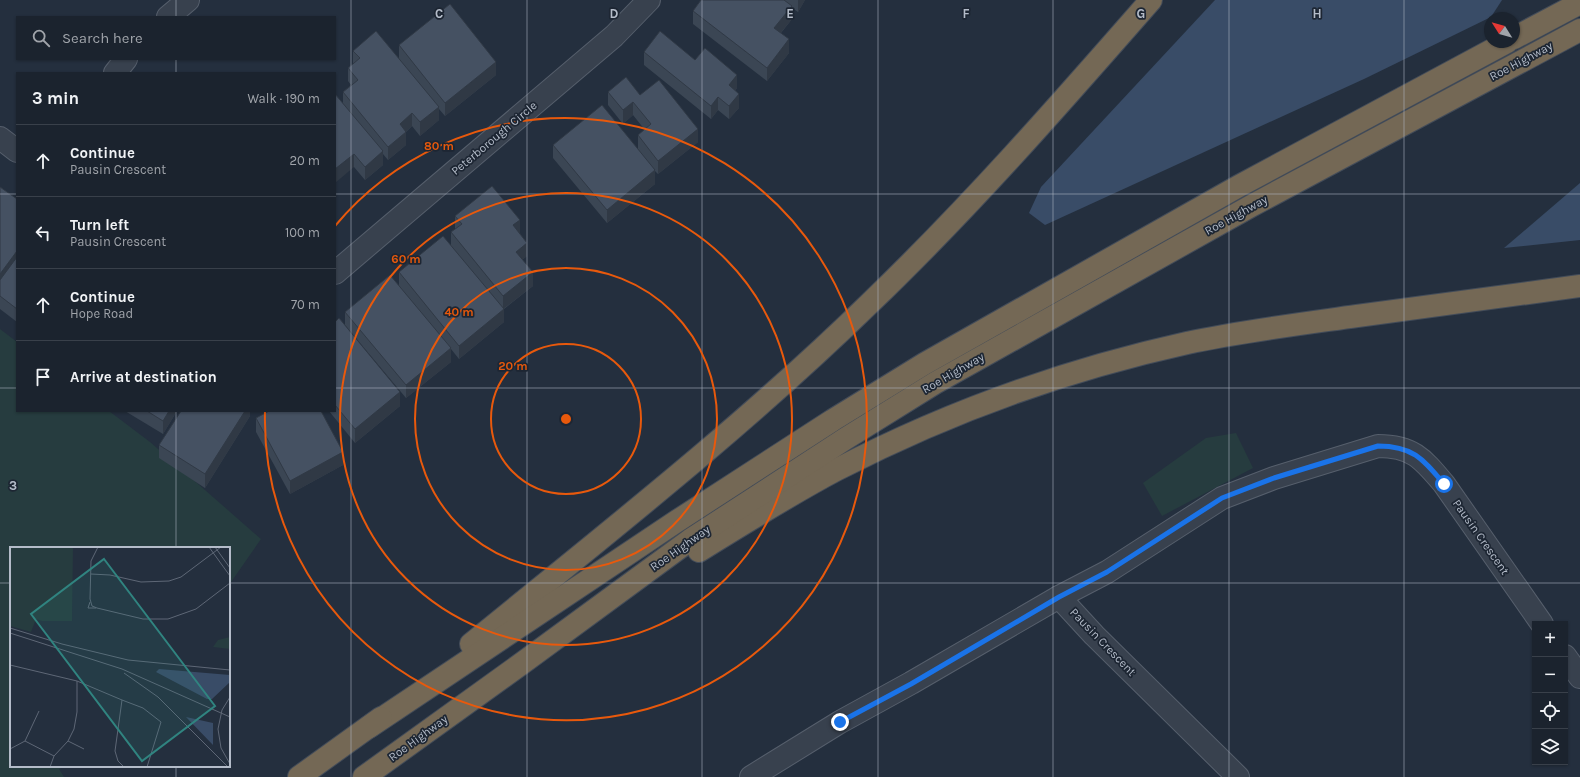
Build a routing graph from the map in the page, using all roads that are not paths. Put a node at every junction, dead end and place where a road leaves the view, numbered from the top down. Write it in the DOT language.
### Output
graph roads {
  1 [pos="188,0"];
  2 [pos="649,0"];
  3 [pos="1151,0"];
  4 [pos="1580,2"];
  5 [pos="169,16"];
  6 [pos="1580,30"];
  7 [pos="1520,35"];
  8 [pos="1496,48"];
  9 [pos="125,60"];
  10 [pos="116,72"];
  11 [pos="0,138"];
  12 [pos="16,150"];
  13 [pos="336,272"];
  14 [pos="1580,286"];
  15 [pos="1059,597"];
  16 [pos="1540,621"];
  17 [pos="1566,657"];
  18 [pos="522,664"];
  19 [pos="1580,677"];
  20 [pos="369,727"];
  21 [pos="299,777"];
  22 [pos="364,777"];
  23 [pos="751,777"];
  24 [pos="1238,777"];
  1 -- 5 [label="street"];
  2 -- 13 [label="street, Peterborough Circle"];
  3 -- 20 [label="highway"];
  4 -- 7 [label="highway"];
  6 -- 18 [label="highway, Roe Highway"];
  8 -- 20 [label="highway"];
  9 -- 10 [label="street"];
  11 -- 12 [label="street"];
  14 -- 18 [label="highway"];
  15 -- 16 [label="street, Pausin Crescent"];
  15 -- 23 [label="street"];
  15 -- 24 [label="street, Pausin Crescent"];
  17 -- 19 [label="street"];
  18 -- 22 [label="highway, Roe Highway"];
  20 -- 21 [label="highway"];
}
